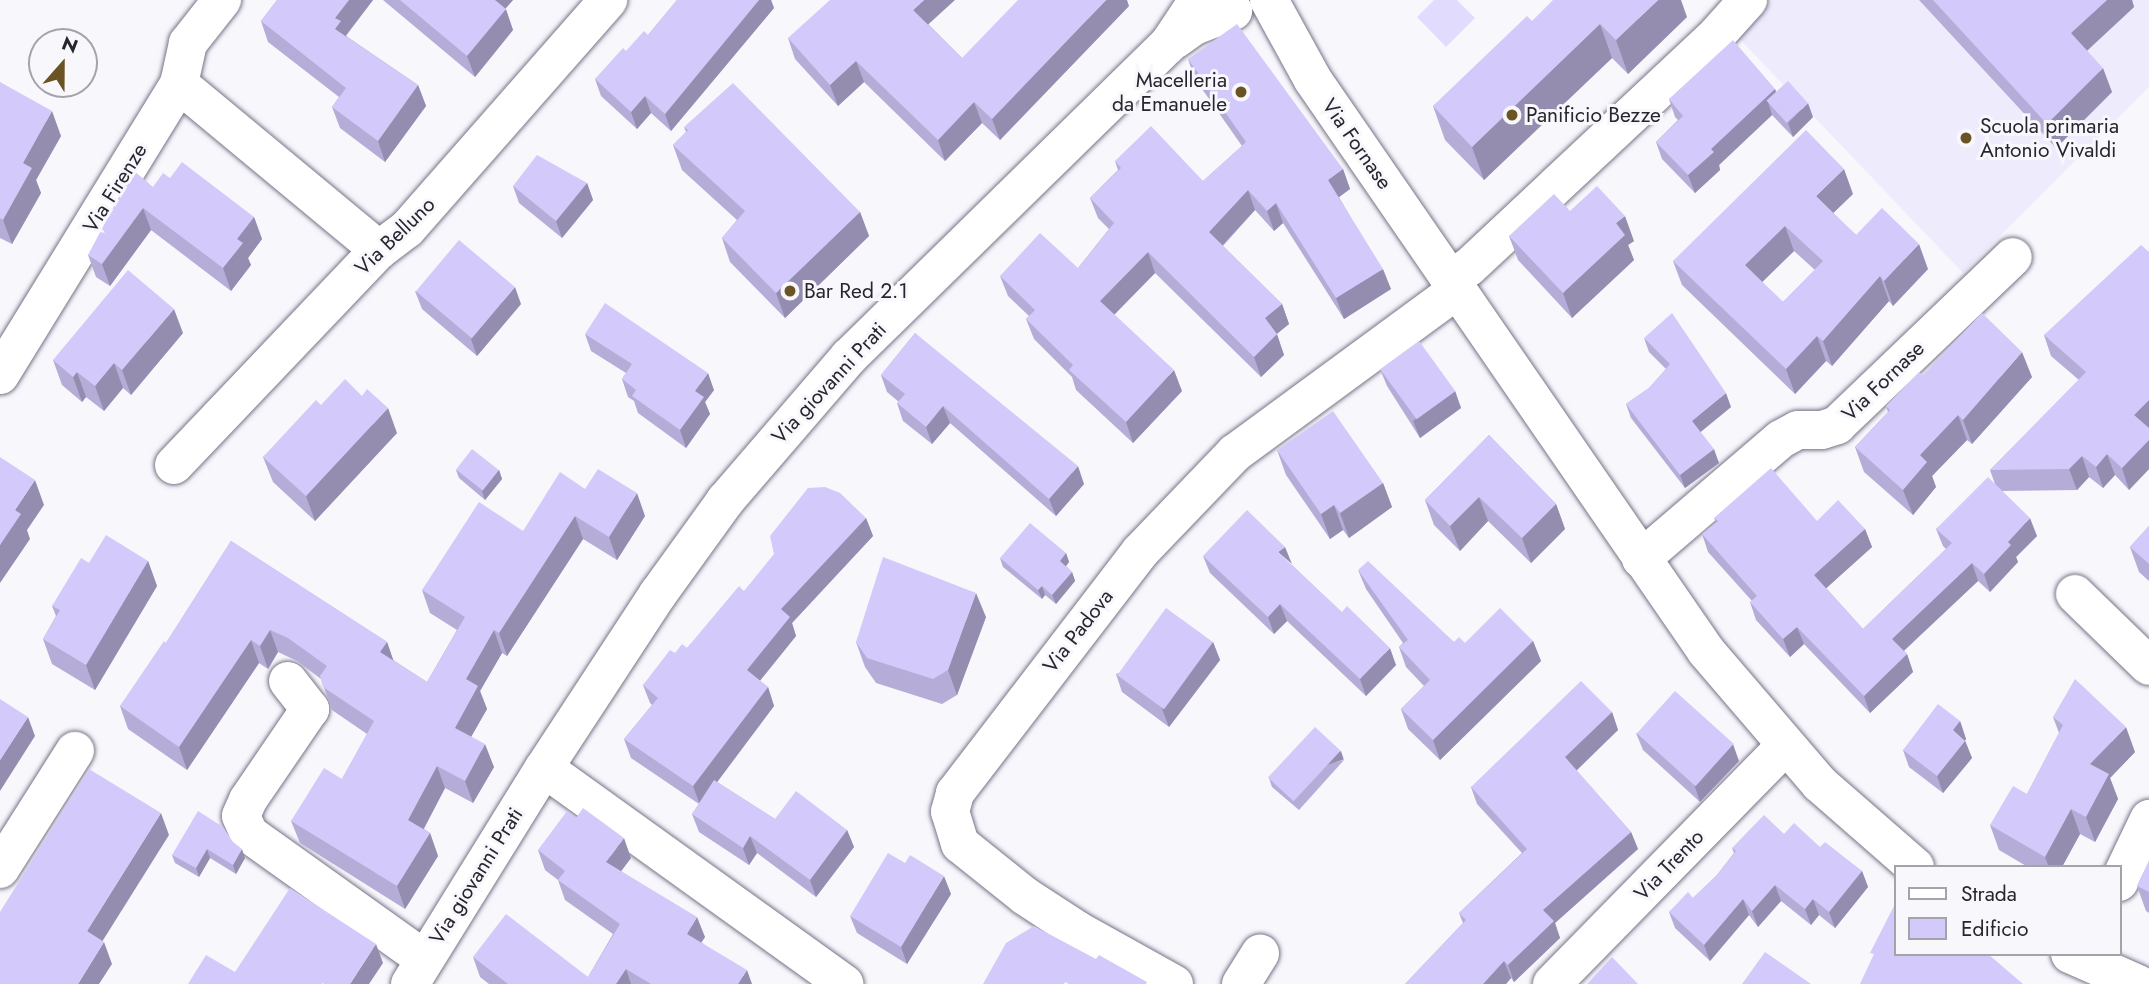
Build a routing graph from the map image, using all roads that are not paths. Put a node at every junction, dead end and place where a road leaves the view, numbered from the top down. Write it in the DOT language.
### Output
graph roads {
  1 [pos="222,0"];
  2 [pos="608,0"];
  3 [pos="1748,0"];
  4 [pos="1236,4"];
  5 [pos="179,84"];
  6 [pos="379,250"];
  7 [pos="2013,257"];
  8 [pos="1453,285"];
  9 [pos="0,375"];
  10 [pos="174,465"];
  11 [pos="1641,559"];
  12 [pos="2075,594"];
  13 [pos="2149,666"];
  14 [pos="288,681"];
  15 [pos="1785,746"];
  16 [pos="75,751"];
  17 [pos="544,768"];
  18 [pos="2149,819"];
  19 [pos="1913,865"];
  20 [pos="0,869"];
  21 [pos="2121,878"];
  22 [pos="417,971"];
  23 [pos="845,984"];
  24 [pos="1174,984"];
  25 [pos="1552,984"];
  1 -- 5 [label="street, Via Firenze"];
  2 -- 6 [label="street, Via Belluno"];
  3 -- 8 [label="street"];
  4 -- 8 [label="street, Via Fornase"];
  4 -- 17 [label="street, Via giovanni Prati"];
  5 -- 6 [label="street"];
  5 -- 9 [label="street, Via Firenze"];
  6 -- 10 [label="street, Via Belluno"];
  7 -- 11 [label="street, Via Fornase"];
  8 -- 11 [label="street, Via Fornase"];
  8 -- 24 [label="street, Via Padova"];
  11 -- 15 [label="street, Via Fornase"];
  12 -- 13 [label="street"];
  14 -- 22 [label="street"];
  15 -- 19 [label="street, Via Fornase"];
  15 -- 25 [label="street, Via Trento"];
  16 -- 20 [label="street"];
  17 -- 22 [label="street, Via giovanni Prati"];
  17 -- 23 [label="street"];
  18 -- 21 [label="street"];
}
